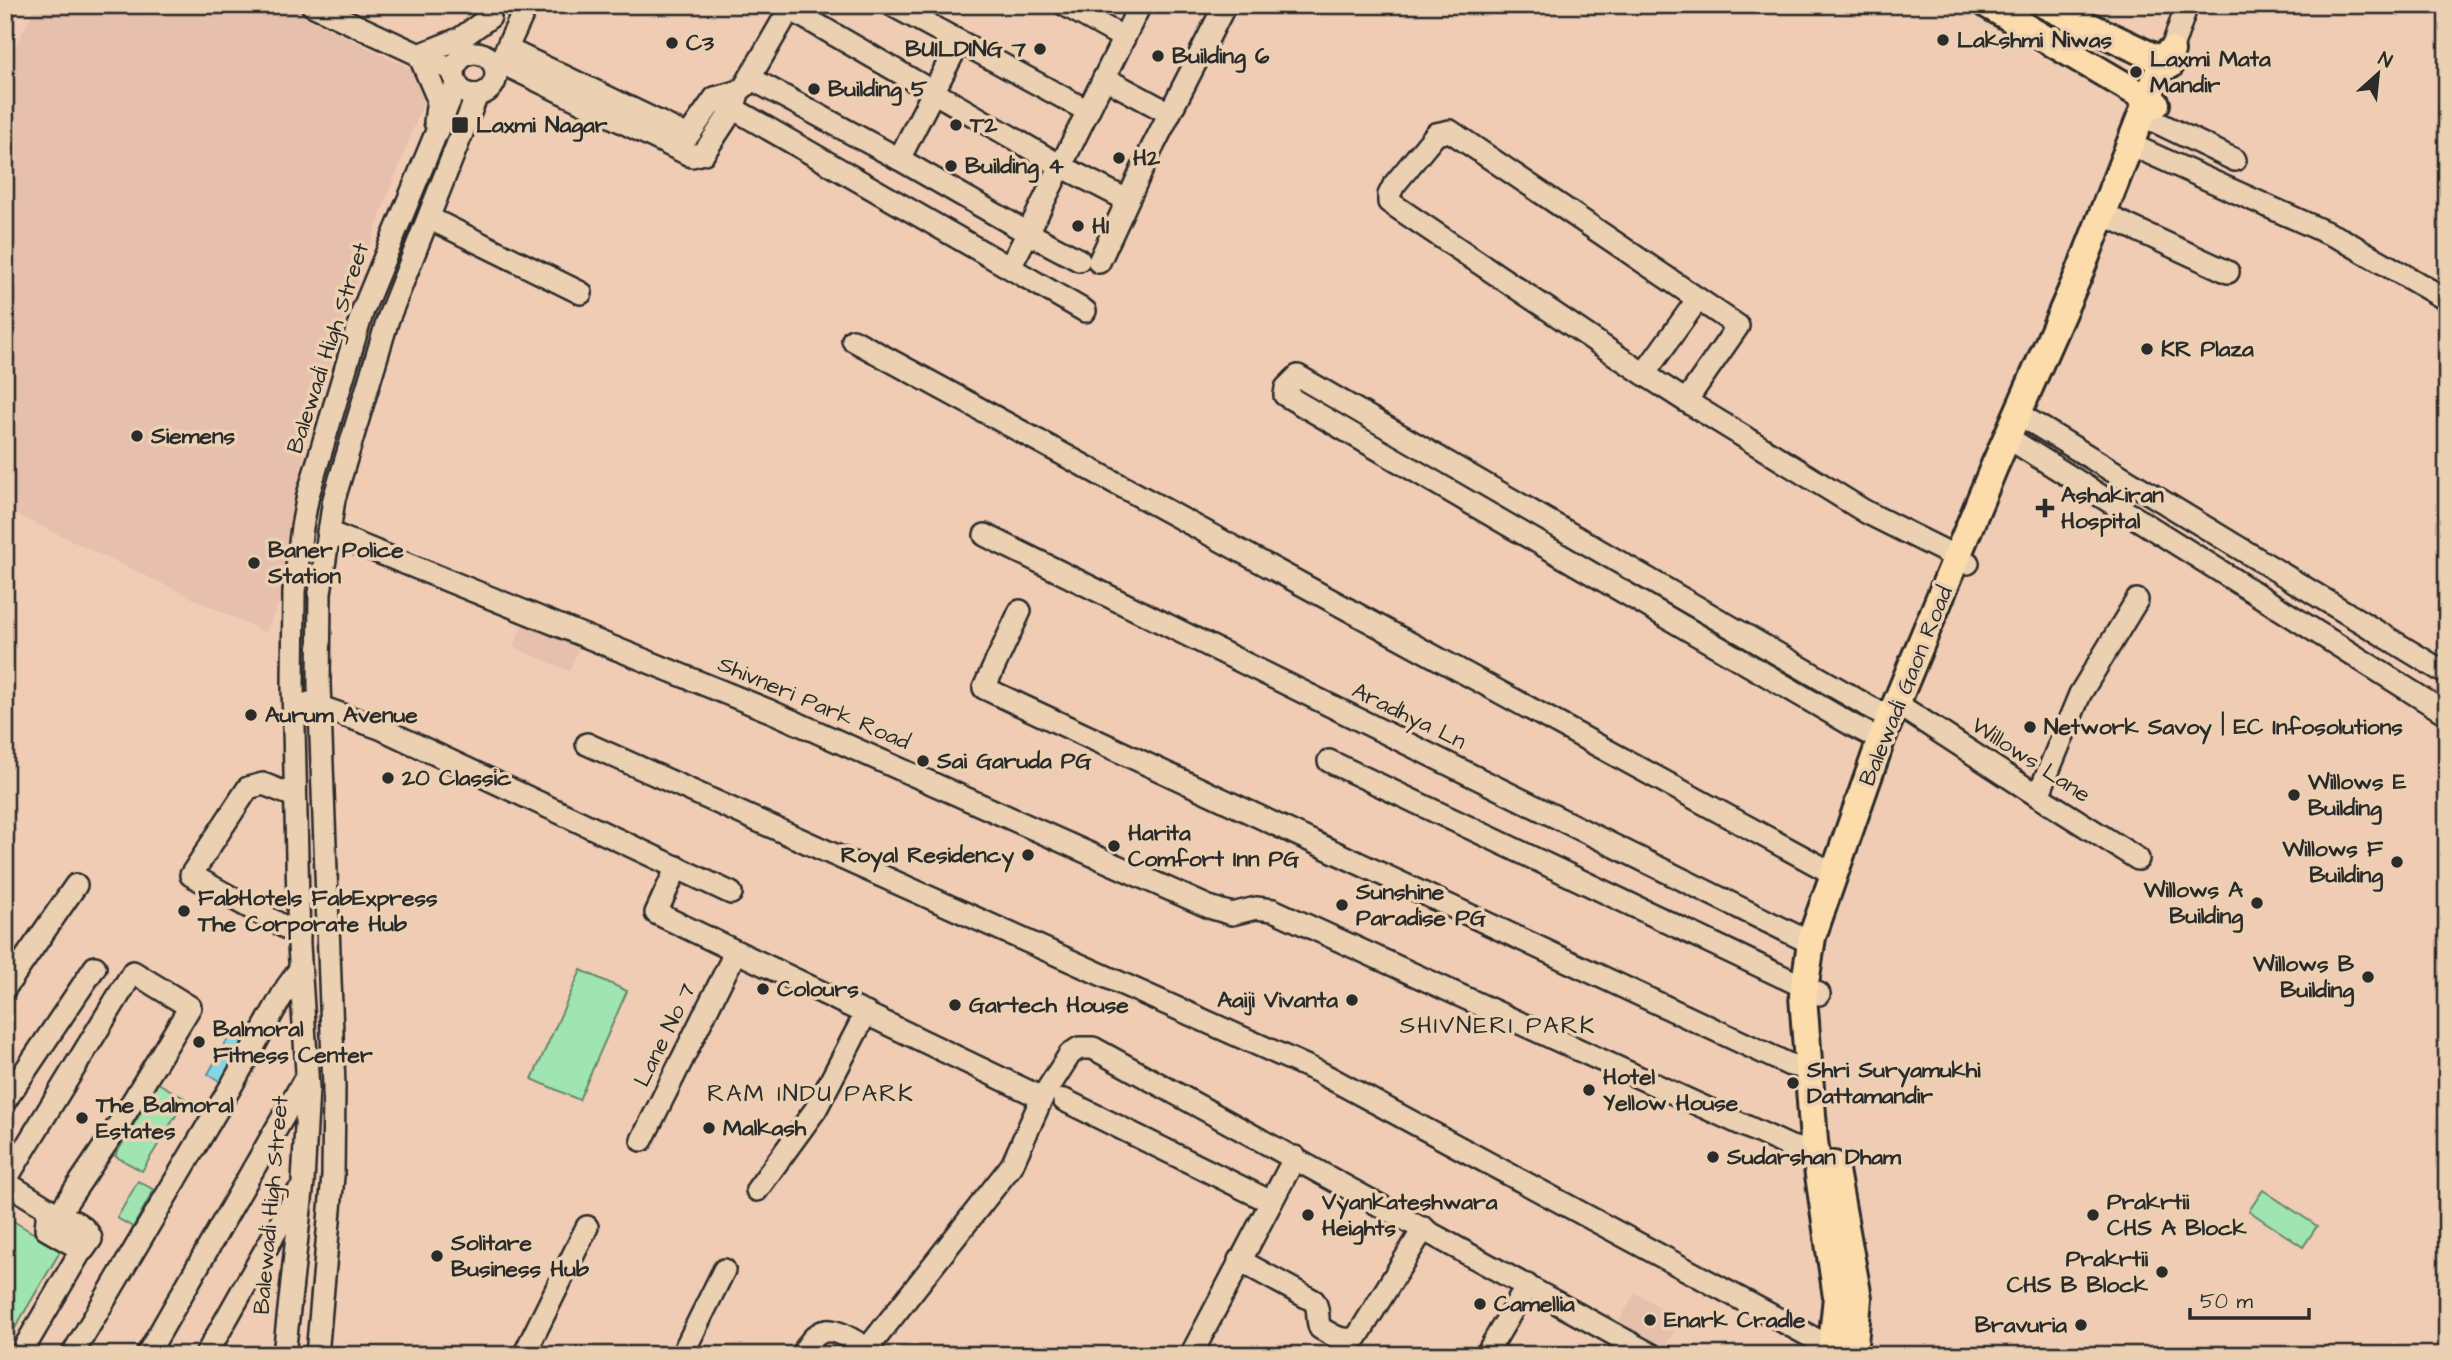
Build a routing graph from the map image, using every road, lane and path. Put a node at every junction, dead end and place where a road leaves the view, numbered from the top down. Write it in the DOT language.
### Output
graph roads {
  1 [pos="312,5"];
  2 [pos="527,5"];
  3 [pos="892,5"];
  4 [pos="1065,5"];
  5 [pos="1140,5"];
  6 [pos="1226,5"];
  7 [pos="1988,5"];
  8 [pos="2045,5"];
  9 [pos="2187,5"];
  10 [pos="791,7"];
  11 [pos="493,11"];
  12 [pos="2097,30"];
  13 [pos="1124,38"];
  14 [pos="959,42"];
  15 [pos="469,54"];
  16 [pos="419,55"];
  17 [pos="501,60"];
  18 [pos="2082,60"];
  19 [pos="2168,60"];
  20 [pos="455,78"];
  21 [pos="1104,78"];
  22 [pos="934,92"];
  23 [pos="734,94"];
  24 [pos="477,95"];
  25 [pos="2151,108"];
  26 [pos="1088,111"];
  27 [pos="1169,113"];
  28 [pos="688,136"];
  29 [pos="432,141"];
  30 [pos="2138,148"];
  31 [pos="699,156"];
  32 [pos="900,159"];
  33 [pos="2235,160"];
  34 [pos="1062,166"];
  35 [pos="1127,200"];
  36 [pos="2109,217"];
  37 [pos="429,218"];
  38 [pos="1028,233"];
  39 [pos="1010,267"];
  40 [pos="2228,272"];
  41 [pos="581,293"];
  42 [pos="1698,299"];
  43 [pos="2447,300"];
  44 [pos="1085,311"];
  45 [pos="853,340"];
  46 [pos="1644,374"];
  47 [pos="1686,401"];
  48 [pos="2017,428"];
  49 [pos="328,531"];
  50 [pos="985,535"];
  51 [pos="1962,561"];
  52 [pos="2137,600"];
  53 [pos="1020,611"];
  54 [pos="293,639"];
  55 [pos="320,640"];
  56 [pos="2447,674"];
  57 [pos="293,699"];
  58 [pos="1864,704"];
  59 [pos="320,705"];
  60 [pos="2447,714"];
  61 [pos="1895,718"];
  62 [pos="1852,725"];
  63 [pos="587,744"];
  64 [pos="1329,761"];
  65 [pos="294,796"];
  66 [pos="2038,796"];
  67 [pos="2138,859"];
  68 [pos="677,867"];
  69 [pos="1834,874"];
  70 [pos="76,885"];
  71 [pos="731,893"];
  72 [pos="299,935"];
  73 [pos="1811,943"];
  74 [pos="735,953"];
  75 [pos="95,967"];
  76 [pos="300,969"];
  77 [pos="5,988"];
  78 [pos="1812,990"];
  79 [pos="866,1013"];
  80 [pos="1808,1068"];
  81 [pos="307,1076"];
  82 [pos="1042,1098"];
  83 [pos="1064,1100"];
  84 [pos="5,1101"];
  85 [pos="642,1140"];
  86 [pos="1815,1148"];
  87 [pos="1295,1157"];
  88 [pos="5,1181"];
  89 [pos="303,1182"];
  90 [pos="757,1189"];
  91 [pos="1271,1202"];
  92 [pos="58,1215"];
  93 [pos="587,1227"];
  94 [pos="1424,1228"];
  95 [pos="1239,1260"];
  96 [pos="724,1269"];
  97 [pos="1527,1285"];
  98 [pos="1620,1346"];
  99 [pos="1839,1353"];
  100 [pos="20,1355"];
  101 [pos="72,1355"];
  102 [pos="147,1355"];
  103 [pos="206,1355"];
  104 [pos="284,1355"];
  105 [pos="317,1355"];
  106 [pos="524,1355"];
  107 [pos="682,1355"];
  108 [pos="802,1355"];
  109 [pos="1191,1355"];
  110 [pos="1486,1355"];
  111 [pos="1652,1355"];
  1 -- 16 [label="street"];
  2 -- 17 [label="street"];
  3 -- 14 [label="street"];
  4 -- 13 [label="street"];
  5 -- 13 [label="street"];
  6 -- 27 [label="street"];
  7 -- 18 [label="main road"];
  8 -- 12 [label="main road"];
  9 -- 19 [label="street, Balewadi Gaon Road"];
  10 -- 22 [label="street"];
  10 -- 23 [label="street"];
  11 -- 15 [label="street"];
  11 -- 16 [label="street"];
  12 -- 18 [label="main road"];
  12 -- 19 [label="main road"];
  13 -- 21 [label="street"];
  14 -- 22 [label="street"];
  14 -- 26 [label="street"];
  15 -- 17 [label="street"];
  15 -- 20 [label="street"];
  16 -- 20 [label="street"];
  16 -- 29 [label="street"];
  17 -- 24 [label="street"];
  17 -- 28 [label="street"];
  17 -- 31 [label="street"];
  18 -- 25 [label="main road"];
  19 -- 25 [label="main road, Balewadi Gaon Road"];
  20 -- 24 [label="street"];
  20 -- 29 [label="street, Balewadi High Street"];
  21 -- 26 [label="street"];
  21 -- 27 [label="street"];
  22 -- 32 [label="street"];
  22 -- 34 [label="street"];
  23 -- 28 [label="street"];
  23 -- 31 [label="street"];
  23 -- 32 [label="street"];
  23 -- 39 [label="street"];
  24 -- 37 [label="street"];
  25 -- 30 [label="main road, Balewadi Gaon Road"];
  25 -- 33 [label="street"];
  25 -- 48 [label="main road, Balewadi Gaon Road"];
  26 -- 34 [label="street"];
  27 -- 35 [label="street"];
  28 -- 31 [label="street"];
  29 -- 54 [label="street, Balewadi High Street"];
  30 -- 36 [label="main road, Balewadi Gaon Road"];
  30 -- 43 [label="street"];
  32 -- 38 [label="street"];
  34 -- 35 [label="street"];
  34 -- 38 [label="street"];
  35 -- 38 [label="street"];
  36 -- 40 [label="street"];
  36 -- 48 [label="main road, Balewadi Gaon Road"];
  37 -- 41 [label="street"];
  37 -- 49 [label="street"];
  38 -- 39 [label="street"];
  39 -- 44 [label="street"];
  42 -- 46 [label="street"];
  42 -- 46 [label="street"];
  42 -- 47 [label="street"];
  45 -- 69 [label="street"];
  46 -- 47 [label="street"];
  47 -- 51 [label="street"];
  48 -- 51 [label="main road, Balewadi Gaon Road"];
  48 -- 56 [label="street"];
  48 -- 60 [label="street"];
  49 -- 55 [label="street"];
  49 -- 86 [label="street, Shivneri Park Road"];
  50 -- 73 [label="street, Aradhya Ln"];
  51 -- 61 [label="main road, Balewadi Gaon Road"];
  52 -- 66 [label="street"];
  53 -- 80 [label="street"];
  54 -- 55 [label="street"];
  54 -- 57 [label="street, Balewadi High Street"];
  55 -- 59 [label="street"];
  57 -- 59 [label="street"];
  57 -- 65 [label="street, Balewadi High Street"];
  58 -- 61 [label="street"];
  58 -- 62 [label="street"];
  58 -- 62 [label="street"];
  59 -- 68 [label="street"];
  59 -- 105 [label="street"];
  61 -- 62 [label="street"];
  61 -- 66 [label="street, Willows Lane"];
  61 -- 69 [label="main road, Balewadi Gaon Road"];
  61 -- 78 [label="main road, Balewadi Gaon Road"];
  63 -- 99 [label="street"];
  64 -- 78 [label="street"];
  65 -- 72 [label="street, Balewadi High Street"];
  65 -- 72 [label="street"];
  66 -- 67 [label="street, Willows Lane"];
  68 -- 71 [label="street"];
  68 -- 74 [label="street"];
  69 -- 73 [label="main road, Balewadi Gaon Road"];
  70 -- 77 [label="street"];
  72 -- 76 [label="street, Balewadi High Street"];
  73 -- 78 [label="main road, Balewadi Gaon Road"];
  74 -- 79 [label="street"];
  74 -- 85 [label="street, Lane No 7"];
  75 -- 84 [label="street"];
  76 -- 81 [label="street, Balewadi High Street"];
  76 -- 101 [label="street"];
  78 -- 80 [label="main road, Balewadi Gaon Road"];
  78 -- 99 [label="main road, Balewadi Gaon Road"];
  79 -- 82 [label="street"];
  79 -- 90 [label="street"];
  80 -- 86 [label="main road, Balewadi Gaon Road"];
  81 -- 89 [label="street, Balewadi High Street"];
  81 -- 102 [label="street"];
  82 -- 87 [label="street"];
  82 -- 108 [label="street"];
  83 -- 91 [label="street"];
  86 -- 99 [label="main road, Balewadi Gaon Road"];
  87 -- 91 [label="street"];
  87 -- 94 [label="street"];
  88 -- 92 [label="street"];
  88 -- 92 [label="street"];
  89 -- 103 [label="street"];
  89 -- 104 [label="street, Balewadi High Street"];
  91 -- 95 [label="street"];
  92 -- 100 [label="street"];
  93 -- 106 [label="street"];
  94 -- 95 [label="street"];
  94 -- 97 [label="street"];
  95 -- 109 [label="street"];
  96 -- 107 [label="street"];
  97 -- 98 [label="street"];
  97 -- 110 [label="street"];
  98 -- 111 [label="street"];
}
